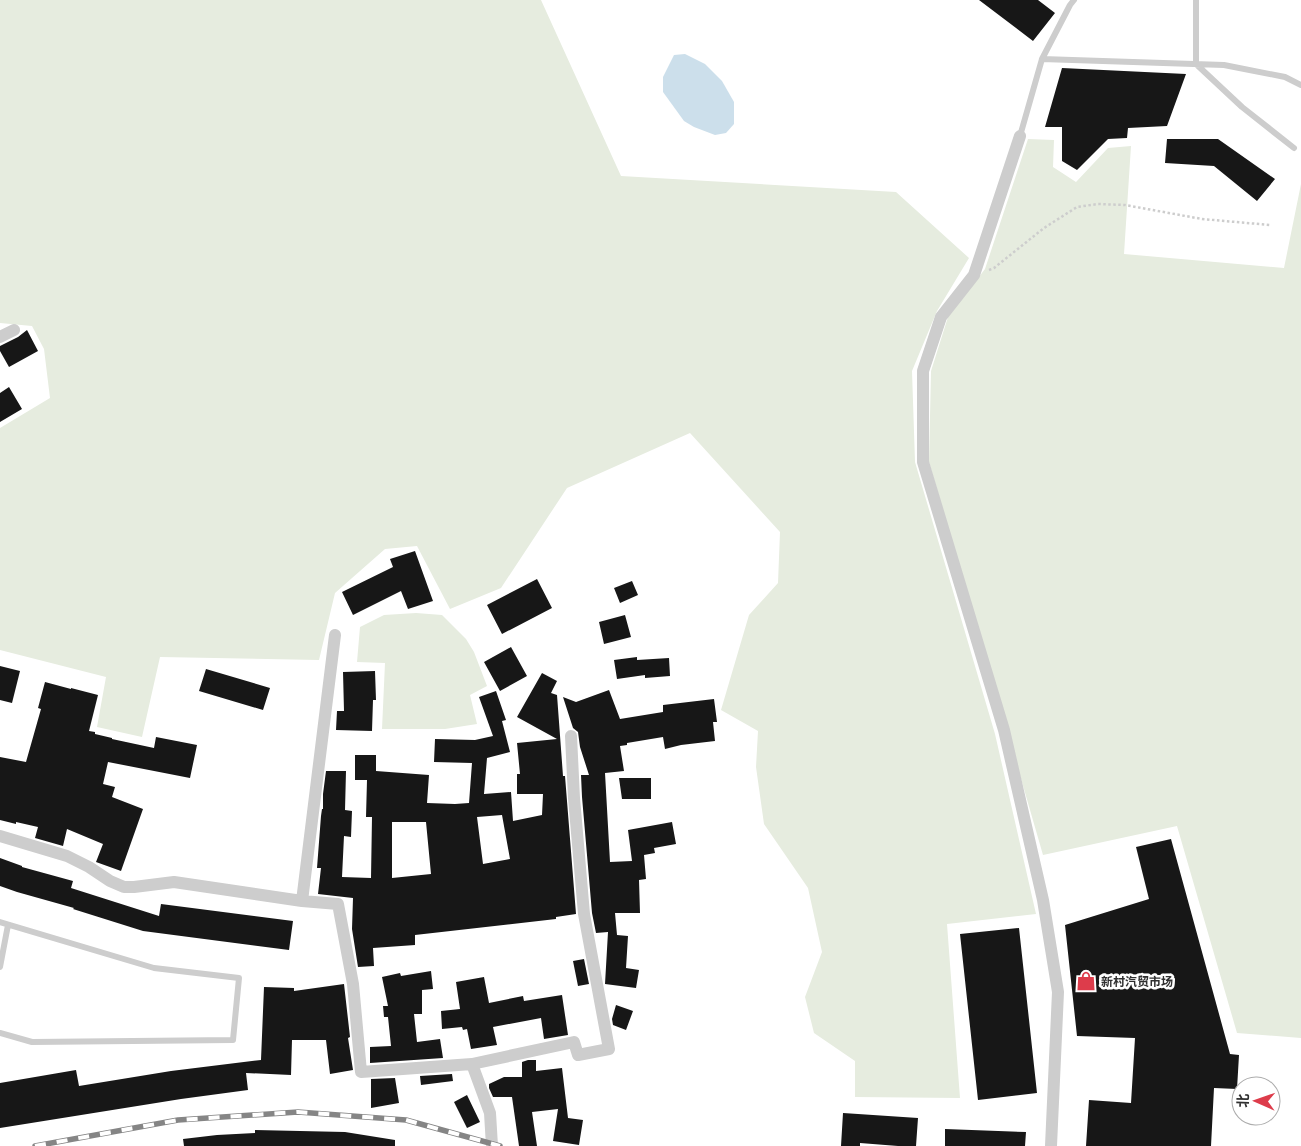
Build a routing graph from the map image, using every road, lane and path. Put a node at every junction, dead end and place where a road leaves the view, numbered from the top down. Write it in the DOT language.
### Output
graph roads {
  1 [pos="1074,0"];
  2 [pos="1196,0"];
  3 [pos="1042,58"];
  4 [pos="1196,64"];
  5 [pos="1301,85"];
  6 [pos="1020,136"];
  7 [pos="1294,148"];
  8 [pos="1270,225"];
  9 [pos="974,275"];
  10 [pos="14,330"];
  11 [pos="0,337"];
  12 [pos="335,635"];
  13 [pos="571,736"];
  14 [pos="0,836"];
  15 [pos="302,901"];
  16 [pos="0,922"];
  17 [pos="8,925"];
  18 [pos="0,967"];
  19 [pos="0,1033"];
  20 [pos="472,1064"];
  21 [pos="492,1146"];
  22 [pos="1051,1146"];
  1 -- 3 [label="lane"];
  2 -- 4 [label="lane"];
  3 -- 4 [label="lane"];
  3 -- 6 [label="lane"];
  4 -- 5 [label="lane"];
  4 -- 7 [label="lane"];
  6 -- 9 [label="street"];
  8 -- 9 [label="path"];
  9 -- 22 [label="street"];
  10 -- 11 [label="street"];
  12 -- 15 [label="street"];
  13 -- 20 [label="street"];
  14 -- 15 [label="street"];
  15 -- 20 [label="street"];
  16 -- 17 [label="lane"];
  17 -- 18 [label="lane"];
  17 -- 19 [label="lane"];
  20 -- 21 [label="street"];
}
